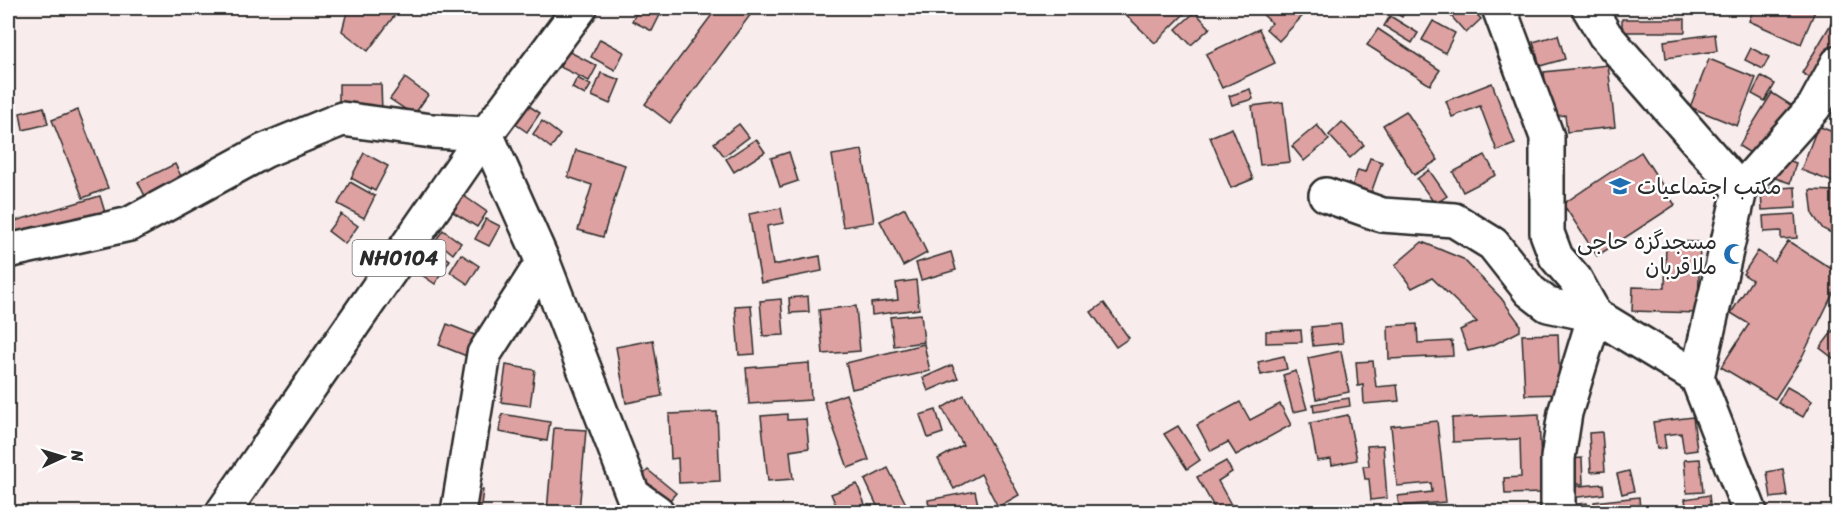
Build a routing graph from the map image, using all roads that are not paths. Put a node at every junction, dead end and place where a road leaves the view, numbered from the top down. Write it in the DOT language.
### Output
graph roads {
  1 [pos="580,8"];
  2 [pos="1499,8"];
  3 [pos="1589,8"];
  4 [pos="1839,63"];
  5 [pos="486,134"];
  6 [pos="1740,190"];
  7 [pos="1326,195"];
  8 [pos="8,251"];
  9 [pos="543,262"];
  10 [pos="1595,315"];
  11 [pos="1697,377"];
  12 [pos="223,513"];
  13 [pos="458,513"];
  14 [pos="657,513"];
  15 [pos="1558,513"];
  16 [pos="1750,513"];
  1 -- 5 [label="main road, NH0104"];
  2 -- 10 [label="main road"];
  3 -- 6 [label="main road"];
  4 -- 6 [label="main road"];
  5 -- 8 [label="main road"];
  5 -- 9 [label="main road"];
  5 -- 12 [label="main road, NH0104"];
  6 -- 11 [label="main road"];
  7 -- 10 [label="main road"];
  9 -- 13 [label="main road"];
  9 -- 14 [label="main road"];
  10 -- 11 [label="main road"];
  10 -- 15 [label="main road"];
  11 -- 16 [label="main road"];
}
